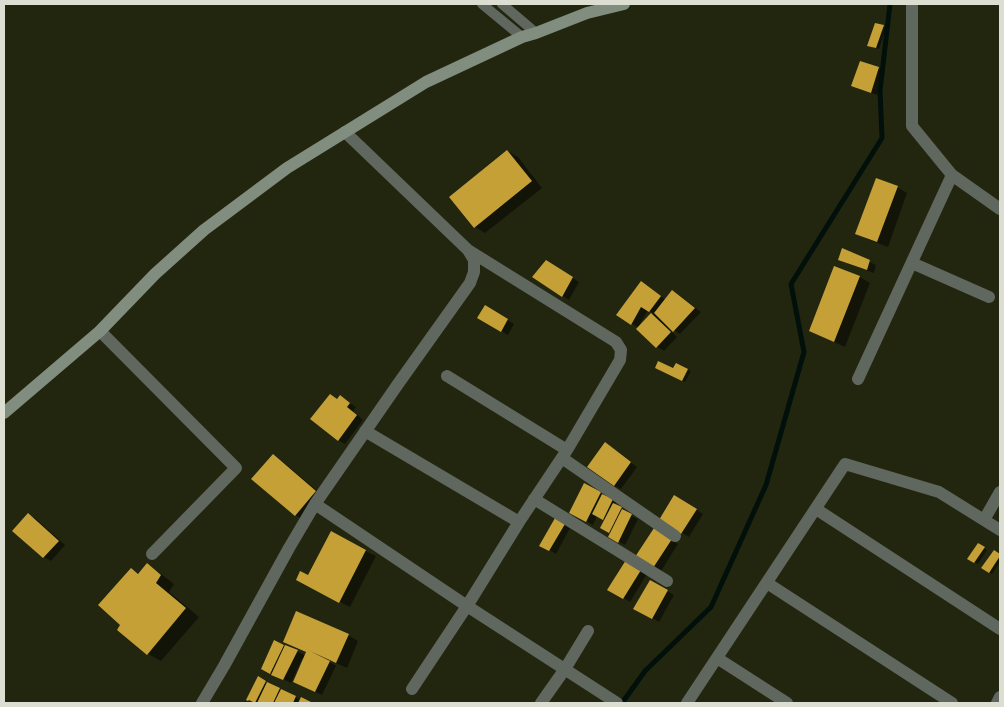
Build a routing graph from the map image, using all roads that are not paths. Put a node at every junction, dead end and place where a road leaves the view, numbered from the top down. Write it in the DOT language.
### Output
graph roads {
  1 [pos="482,4"];
  2 [pos="502,4"];
  3 [pos="624,4"];
  4 [pos="912,4"];
  5 [pos="536,33"];
  6 [pos="522,37"];
  7 [pos="345,132"];
  8 [pos="952,174"];
  9 [pos="1000,209"];
  10 [pos="468,250"];
  11 [pos="912,263"];
  12 [pos="989,296"];
  13 [pos="100,331"];
  14 [pos="447,376"];
  15 [pos="858,379"];
  16 [pos="4,413"];
  17 [pos="365,431"];
  18 [pos="564,454"];
  19 [pos="1000,492"];
  20 [pos="534,499"];
  21 [pos="315,504"];
  22 [pos="816,509"];
  23 [pos="984,520"];
  24 [pos="519,522"];
  25 [pos="1000,530"];
  26 [pos="675,536"];
  27 [pos="152,554"];
  28 [pos="668,582"];
  29 [pos="767,582"];
  30 [pos="467,606"];
  31 [pos="1000,629"];
  32 [pos="588,632"];
  33 [pos="717,658"];
  34 [pos="565,669"];
  35 [pos="412,689"];
  36 [pos="1000,697"];
  37 [pos="614,701"];
  38 [pos="202,703"];
  39 [pos="541,703"];
  40 [pos="687,703"];
  41 [pos="787,703"];
  42 [pos="952,703"];
  43 [pos="997,703"];
  1 -- 6 [label="lane"];
  2 -- 5 [label="lane"];
  3 -- 5 [label="street"];
  4 -- 8 [label="street"];
  5 -- 6 [label="street"];
  6 -- 7 [label="street"];
  7 -- 10 [label="street"];
  7 -- 13 [label="street"];
  8 -- 9 [label="street"];
  8 -- 11 [label="street"];
  10 -- 17 [label="street"];
  10 -- 18 [label="street"];
  11 -- 12 [label="street"];
  11 -- 15 [label="street"];
  13 -- 16 [label="street"];
  13 -- 27 [label="street"];
  14 -- 18 [label="street"];
  17 -- 21 [label="street"];
  17 -- 24 [label="street"];
  18 -- 20 [label="street"];
  18 -- 26 [label="street"];
  19 -- 23 [label="street"];
  20 -- 24 [label="street"];
  20 -- 28 [label="street"];
  21 -- 30 [label="street"];
  21 -- 38 [label="street"];
  22 -- 23 [label="street"];
  22 -- 29 [label="street"];
  22 -- 31 [label="street"];
  23 -- 25 [label="street"];
  24 -- 30 [label="street"];
  29 -- 33 [label="street"];
  29 -- 42 [label="street"];
  30 -- 34 [label="street"];
  30 -- 35 [label="street"];
  32 -- 34 [label="street"];
  33 -- 40 [label="street"];
  33 -- 41 [label="street"];
  34 -- 37 [label="street"];
  34 -- 39 [label="street"];
  36 -- 43 [label="street"];
}
